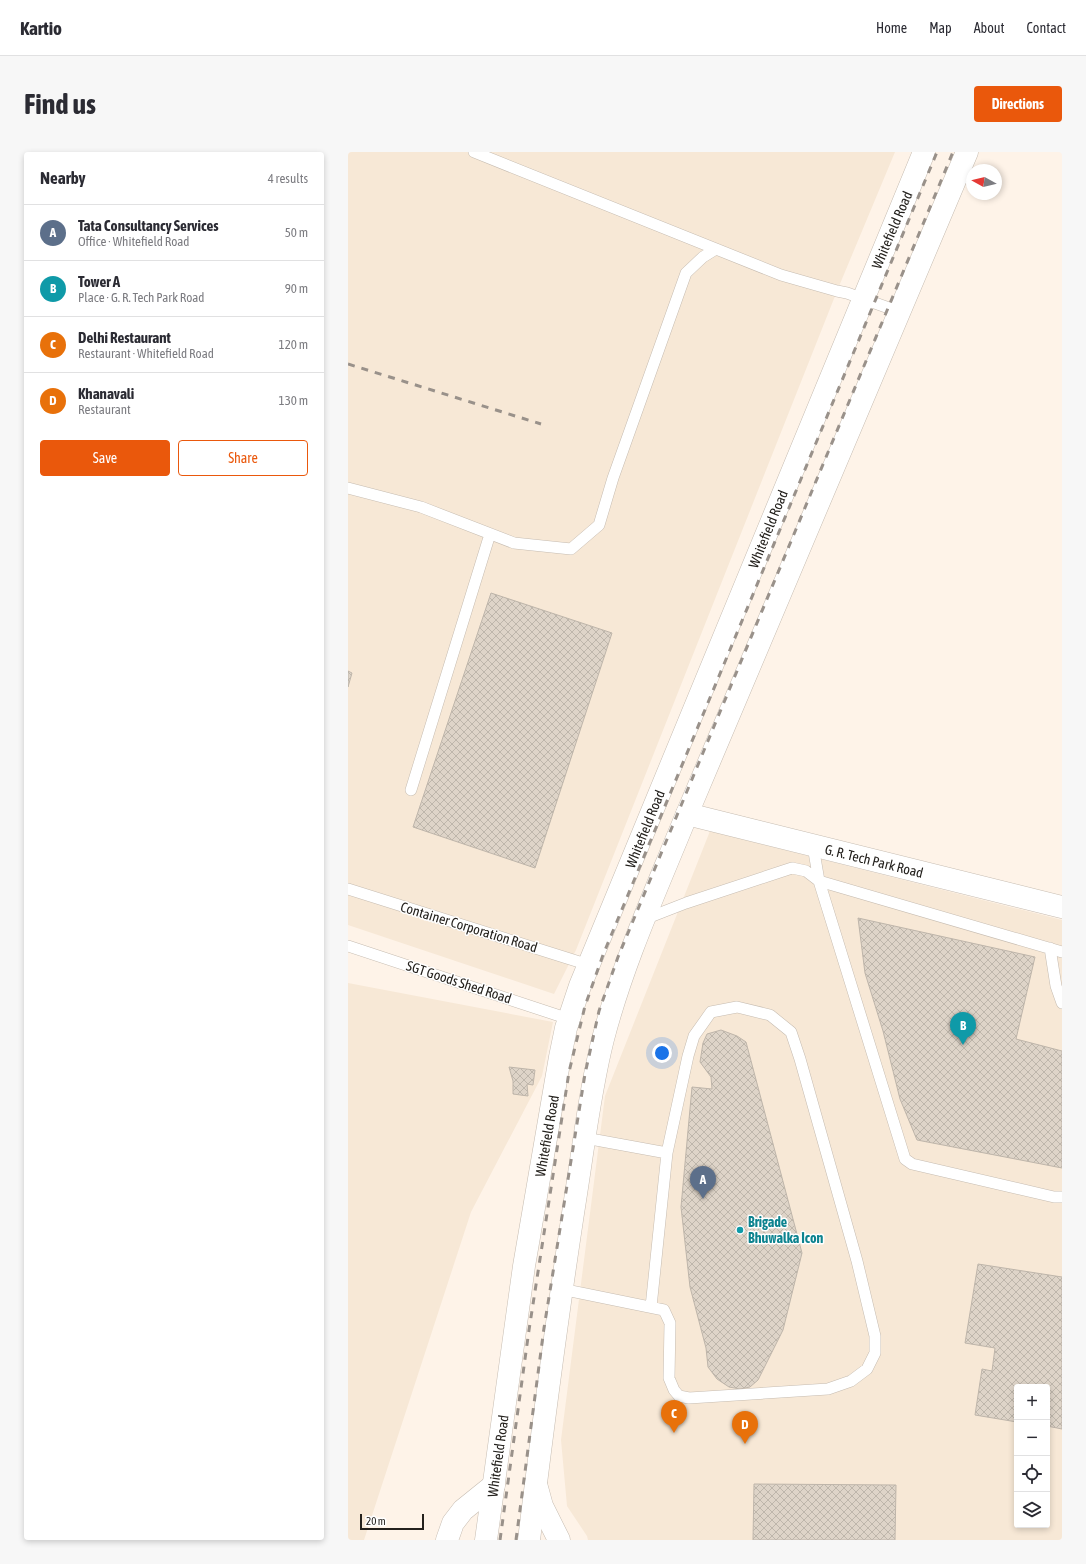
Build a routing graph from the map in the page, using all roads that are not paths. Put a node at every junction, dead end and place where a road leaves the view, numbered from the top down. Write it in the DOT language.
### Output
graph roads {
  1 [pos="474,152"];
  2 [pos="924,152"];
  3 [pos="967,152"];
  4 [pos="716,249"];
  5 [pos="863,299"];
  6 [pos="900,312"];
  7 [pos="348,488"];
  8 [pos="490,534"];
  9 [pos="411,790"];
  10 [pos="687,814"];
  11 [pos="813,846"];
  12 [pos="819,881"];
  13 [pos="348,889"];
  14 [pos="1062,907"];
  15 [pos="644,919"];
  16 [pos="348,946"];
  17 [pos="1050,948"];
  18 [pos="1062,952"];
  19 [pos="589,965"];
  20 [pos="1062,1003"];
  21 [pos="569,1019"];
  22 [pos="585,1138"];
  23 [pos="667,1153"];
  24 [pos="1062,1197"];
  25 [pos="562,1289"];
  26 [pos="651,1307"];
  27 [pos="536,1484"];
  28 [pos="494,1485"];
  29 [pos="447,1540"];
  30 [pos="486,1540"];
  31 [pos="529,1540"];
  32 [pos="559,1540"];
  1 -- 4 [label="lane"];
  2 -- 5 [label="main road, Whitefield Road"];
  3 -- 6 [label="main road"];
  4 -- 5 [label="lane"];
  4 -- 8 [label="lane"];
  5 -- 6 [label="lane"];
  5 -- 19 [label="main road, Whitefield Road"];
  6 -- 10 [label="main road"];
  7 -- 8 [label="lane"];
  8 -- 9 [label="lane"];
  10 -- 11 [label="main road, G. R. Tech Park Road"];
  10 -- 15 [label="main road"];
  11 -- 12 [label="lane"];
  11 -- 14 [label="main road, G. R. Tech Park Road"];
  12 -- 15 [label="lane"];
  12 -- 17 [label="lane"];
  12 -- 24 [label="lane"];
  13 -- 19 [label="lane, Container Corporation Road"];
  15 -- 22 [label="main road"];
  16 -- 21 [label="lane, SGT Goods Shed Road"];
  17 -- 18 [label="lane"];
  17 -- 20 [label="lane"];
  19 -- 21 [label="main road, Whitefield Road"];
  21 -- 28 [label="main road, Whitefield Road"];
  22 -- 23 [label="lane"];
  22 -- 25 [label="main road"];
  23 -- 26 [label="lane"];
  23 -- 26 [label="lane"];
  25 -- 26 [label="lane"];
  25 -- 27 [label="main road"];
  27 -- 31 [label="main road"];
  27 -- 32 [label="main road"];
  28 -- 29 [label="main road"];
  28 -- 30 [label="main road, Whitefield Road"];
}
